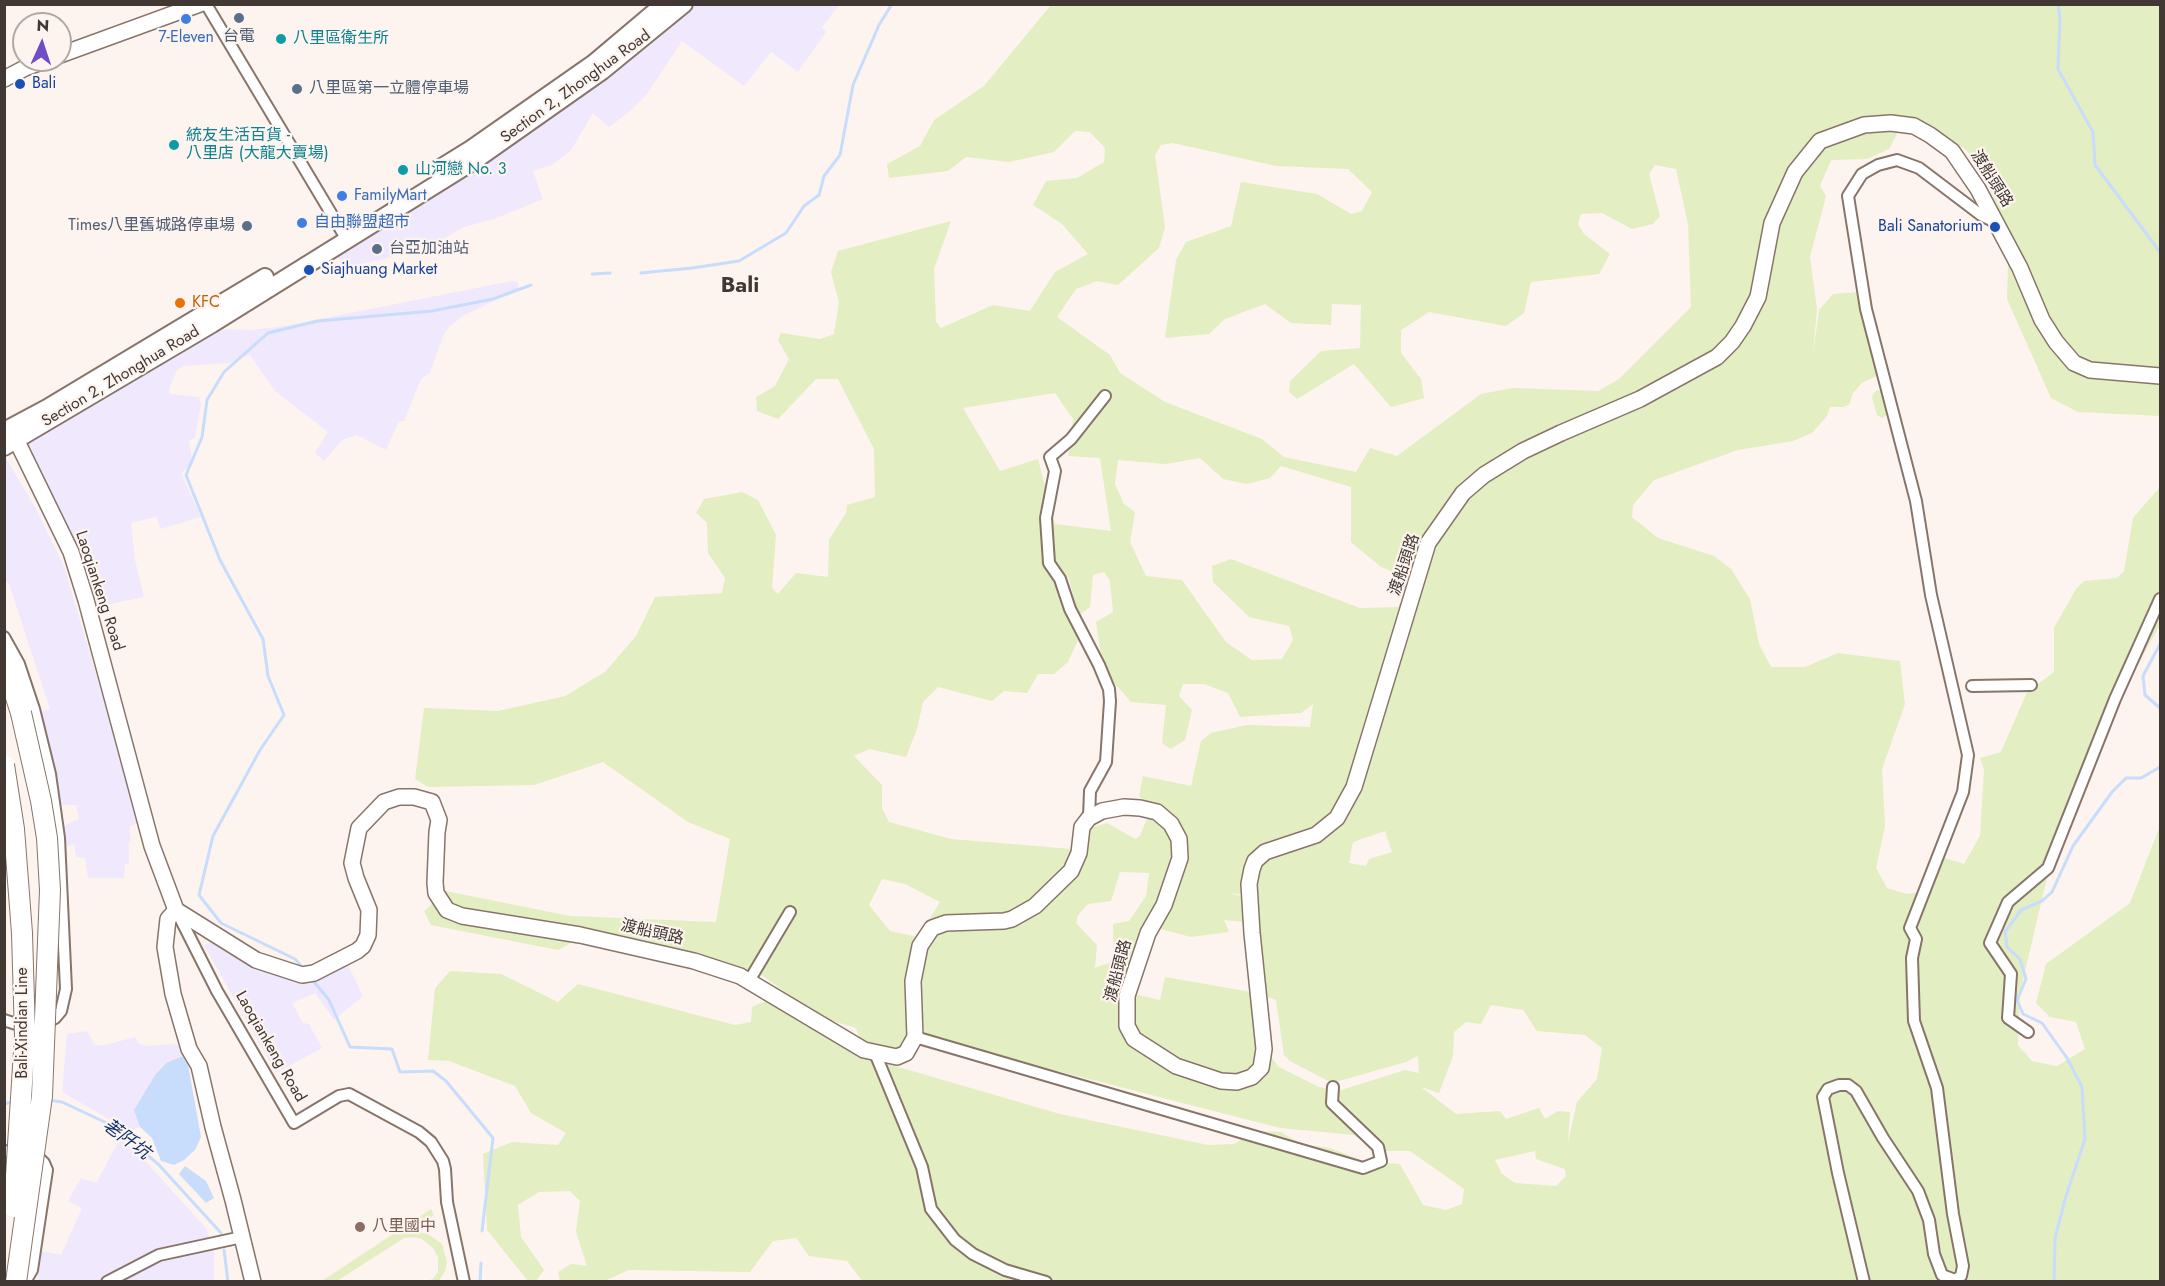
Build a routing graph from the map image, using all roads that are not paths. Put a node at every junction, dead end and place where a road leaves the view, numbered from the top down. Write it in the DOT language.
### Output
graph roads {
  1 [pos="200,4"];
  2 [pos="206,4"];
  3 [pos="664,4"];
  4 [pos="684,4"];
  5 [pos="72,51"];
  6 [pos="17,72"];
  7 [pos="4,79"];
  8 [pos="1998,224"];
  9 [pos="344,235"];
  10 [pos="2160,376"];
  11 [pos="1105,396"];
  12 [pos="8,432"];
  13 [pos="2160,599"];
  14 [pos="4,637"];
  15 [pos="4,660"];
  16 [pos="2031,685"];
  17 [pos="1972,686"];
  18 [pos="4,765"];
  19 [pos="1089,818"];
  20 [pos="4,878"];
  21 [pos="176,910"];
  22 [pos="790,912"];
  23 [pos="749,981"];
  24 [pos="4,1020"];
  25 [pos="19,1024"];
  26 [pos="2028,1032"];
  27 [pos="915,1037"];
  28 [pos="875,1053"];
  29 [pos="1333,1087"];
  30 [pos="7,1154"];
  31 [pos="242,1237"];
  32 [pos="6,1281"];
  33 [pos="16,1281"];
  34 [pos="24,1281"];
  35 [pos="107,1281"];
  36 [pos="253,1281"];
  37 [pos="464,1281"];
  38 [pos="1046,1281"];
  39 [pos="1864,1281"];
  1 -- 5 [label="street"];
  2 -- 9 [label="street"];
  3 -- 9 [label="main road, Section 2, Zhonghua Road"];
  4 -- 9 [label="main road, Section 2, Zhonghua Road"];
  6 -- 7 [label="street"];
  8 -- 10 [label="street, 渡船頭路"];
  8 -- 19 [label="street, 渡船頭路"];
  8 -- 39 [label="street"];
  9 -- 12 [label="main road, Section 2, Zhonghua Road"];
  11 -- 19 [label="street"];
  12 -- 21 [label="street, Laoqiankeng Road"];
  13 -- 26 [label="street"];
  14 -- 25 [label="street"];
  15 -- 33 [label="highway, bridge"];
  16 -- 17 [label="street"];
  18 -- 32 [label="highway, Bali-Xindian Line, bridge"];
  19 -- 27 [label="street"];
  20 -- 30 [label="highway, Bali-Xindian Line"];
  21 -- 23 [label="street, 渡船頭路"];
  21 -- 31 [label="street"];
  21 -- 37 [label="street, Laoqiankeng Road"];
  22 -- 23 [label="street"];
  23 -- 28 [label="street, 渡船頭路"];
  24 -- 25 [label="street"];
  25 -- 30 [label="street"];
  27 -- 28 [label="street, 渡船頭路"];
  27 -- 29 [label="street"];
  28 -- 38 [label="street"];
  30 -- 34 [label="street"];
  31 -- 35 [label="street"];
  31 -- 36 [label="street"];
}
